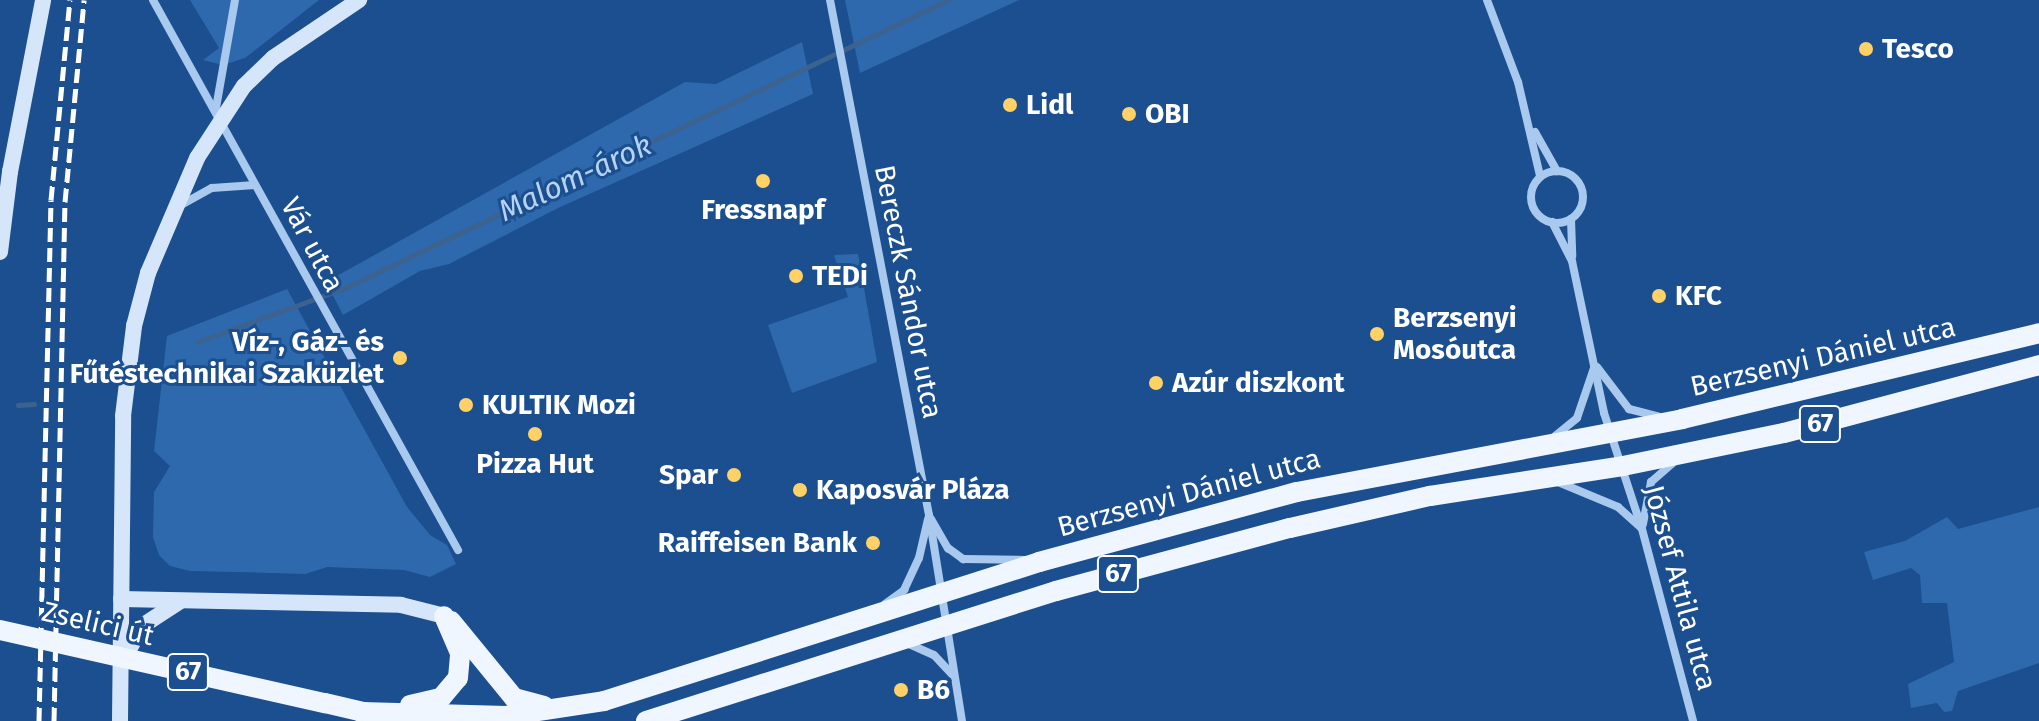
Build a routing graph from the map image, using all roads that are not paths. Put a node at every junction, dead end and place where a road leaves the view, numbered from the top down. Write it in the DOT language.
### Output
graph roads {
  1 [pos="43,0"];
  2 [pos="153,0"];
  3 [pos="235,0"];
  4 [pos="359,0"];
  5 [pos="830,0"];
  6 [pos="1487,0"];
  7 [pos="218,113"];
  8 [pos="1530,125"];
  9 [pos="1557,171"];
  10 [pos="1540,176"];
  11 [pos="255,185"];
  12 [pos="171,212"];
  13 [pos="1571,219"];
  14 [pos="1552,222"];
  15 [pos="0,252"];
  16 [pos="1572,261"];
  17 [pos="2039,333"];
  18 [pos="1595,363"];
  19 [pos="2039,365"];
  20 [pos="1682,419"];
  21 [pos="1611,433"];
  22 [pos="1539,446"];
  23 [pos="1691,452"];
  24 [pos="1623,466"];
  25 [pos="1546,478"];
  26 [pos="929,515"];
  27 [pos="1642,529"];
  28 [pos="458,550"];
  29 [pos="1039,562"];
  30 [pos="941,593"];
  31 [pos="121,599"];
  32 [pos="180,601"];
  33 [pos="877,611"];
  34 [pos="444,616"];
  35 [pos="947,625"];
  36 [pos="0,630"];
  37 [pos="892,642"];
  38 [pos="121,666"];
  39 [pos="955,678"];
  40 [pos="325,703"];
  41 [pos="568,708"];
  42 [pos="358,714"];
  43 [pos="120,721"];
  44 [pos="401,721"];
  45 [pos="646,721"];
  46 [pos="962,721"];
  47 [pos="1693,721"];
  1 -- 15 [label="street"];
  2 -- 7 [label="street, Vár utca"];
  3 -- 7 [label="street"];
  4 -- 7 [label="street"];
  5 -- 26 [label="street, Bereczk Sándor utca"];
  6 -- 8 [label="street"];
  7 -- 11 [label="street, Vár utca"];
  7 -- 12 [label="street"];
  8 -- 9 [label="street"];
  8 -- 10 [label="street"];
  9 -- 10 [label="street"];
  9 -- 13 [label="street"];
  10 -- 14 [label="street"];
  11 -- 12 [label="street"];
  11 -- 28 [label="street, Vár utca"];
  12 -- 31 [label="street"];
  13 -- 14 [label="street"];
  13 -- 16 [label="street"];
  14 -- 16 [label="street"];
  16 -- 18 [label="street, József Attila utca"];
  17 -- 20 [label="main road, Berzsenyi Dániel utca / 67"];
  18 -- 20 [label="street"];
  18 -- 21 [label="street, József Attila utca"];
  18 -- 22 [label="street"];
  19 -- 23 [label="main road, 67"];
  20 -- 21 [label="main road, Berzsenyi Dániel utca / 67"];
  21 -- 22 [label="main road, Berzsenyi Dániel utca / 67"];
  21 -- 24 [label="street, József Attila utca"];
  22 -- 29 [label="main road, Berzsenyi Dániel utca / 67"];
  23 -- 24 [label="main road, 67"];
  23 -- 27 [label="street"];
  24 -- 25 [label="main road, 67"];
  24 -- 27 [label="street, József Attila utca"];
  25 -- 27 [label="street"];
  25 -- 35 [label="main road, 67"];
  26 -- 29 [label="street"];
  26 -- 30 [label="street, Bereczk Sándor utca"];
  26 -- 33 [label="street"];
  27 -- 47 [label="street, József Attila utca"];
  29 -- 30 [label="main road, Berzsenyi Dániel utca / 67"];
  30 -- 33 [label="main road, Berzsenyi Dániel utca / 67"];
  30 -- 35 [label="street, Bereczk Sándor utca"];
  31 -- 32 [label="street"];
  31 -- 38 [label="street"];
  32 -- 34 [label="street"];
  32 -- 38 [label="street"];
  33 -- 41 [label="main road, Berzsenyi Dániel utca / 67"];
  34 -- 41 [label="main road"];
  34 -- 42 [label="main road"];
  35 -- 37 [label="main road, 67"];
  35 -- 39 [label="street, Bereczk Sándor utca"];
  36 -- 40 [label="main road, Zselici út / 67, bridge"];
  37 -- 39 [label="street"];
  37 -- 45 [label="main road, 67"];
  38 -- 43 [label="street"];
  39 -- 46 [label="street, Bereczk Sándor utca"];
  40 -- 42 [label="main road, Berzsenyi Dániel utca / 67"];
  41 -- 42 [label="main road, Berzsenyi Dániel utca / 67"];
  42 -- 44 [label="main road, Berzsenyi Dániel utca / 67"];
}
